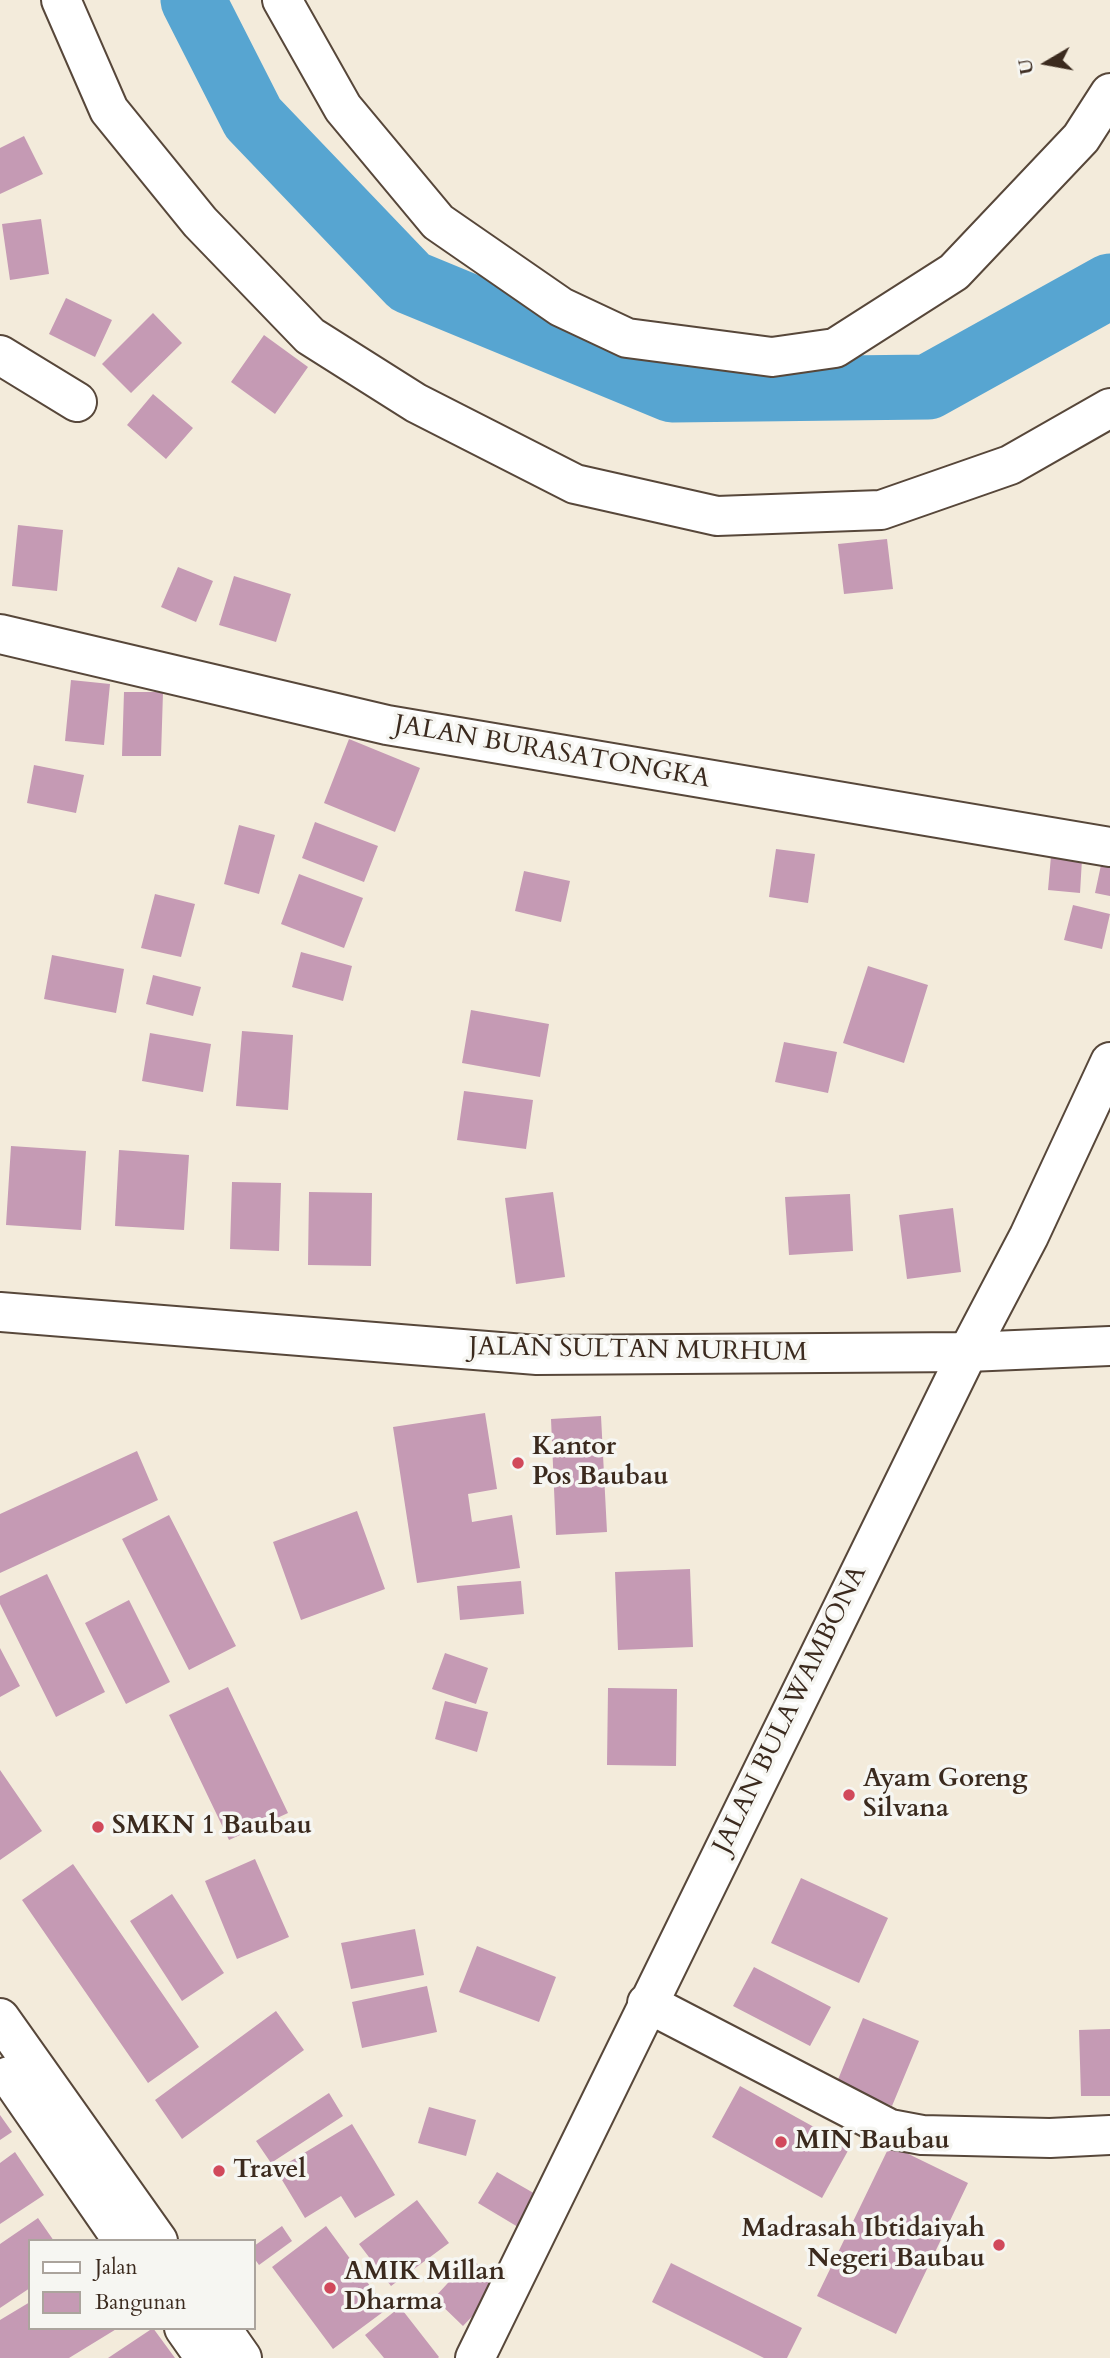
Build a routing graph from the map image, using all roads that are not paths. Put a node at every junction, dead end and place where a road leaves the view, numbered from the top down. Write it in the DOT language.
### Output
graph roads {
  1 [pos="61,0"];
  2 [pos="282,0"];
  3 [pos="1110,93"];
  4 [pos="0,355"];
  5 [pos="77,402"];
  6 [pos="1110,408"];
  7 [pos="0,634"];
  8 [pos="1110,846"];
  9 [pos="1110,1062"];
  10 [pos="0,1312"];
  11 [pos="1110,1346"];
  12 [pos="968,1352"];
  13 [pos="647,2003"];
  14 [pos="0,2018"];
  15 [pos="0,2064"];
  16 [pos="1110,2135"];
  17 [pos="122,2239"];
  18 [pos="157,2239"];
  19 [pos="185,2330"];
  20 [pos="221,2330"];
  21 [pos="205,2358"];
  22 [pos="242,2358"];
  23 [pos="475,2358"];
  1 -- 6 [label="main road"];
  2 -- 3 [label="main road"];
  4 -- 5 [label="main road"];
  7 -- 8 [label="main road, JALAN BURASATONGKA"];
  9 -- 12 [label="main road, JALAN BULAWAMBONA"];
  10 -- 12 [label="main road, JALAN SULTAN MURHUM"];
  11 -- 12 [label="main road, JALAN SULTAN MURHUM"];
  12 -- 13 [label="main road, JALAN BULAWAMBONA"];
  13 -- 16 [label="main road"];
  13 -- 23 [label="main road, JALAN BULAWAMBONA"];
  14 -- 18 [label="main road"];
  15 -- 17 [label="main road"];
  19 -- 21 [label="main road"];
  20 -- 22 [label="main road"];
}
